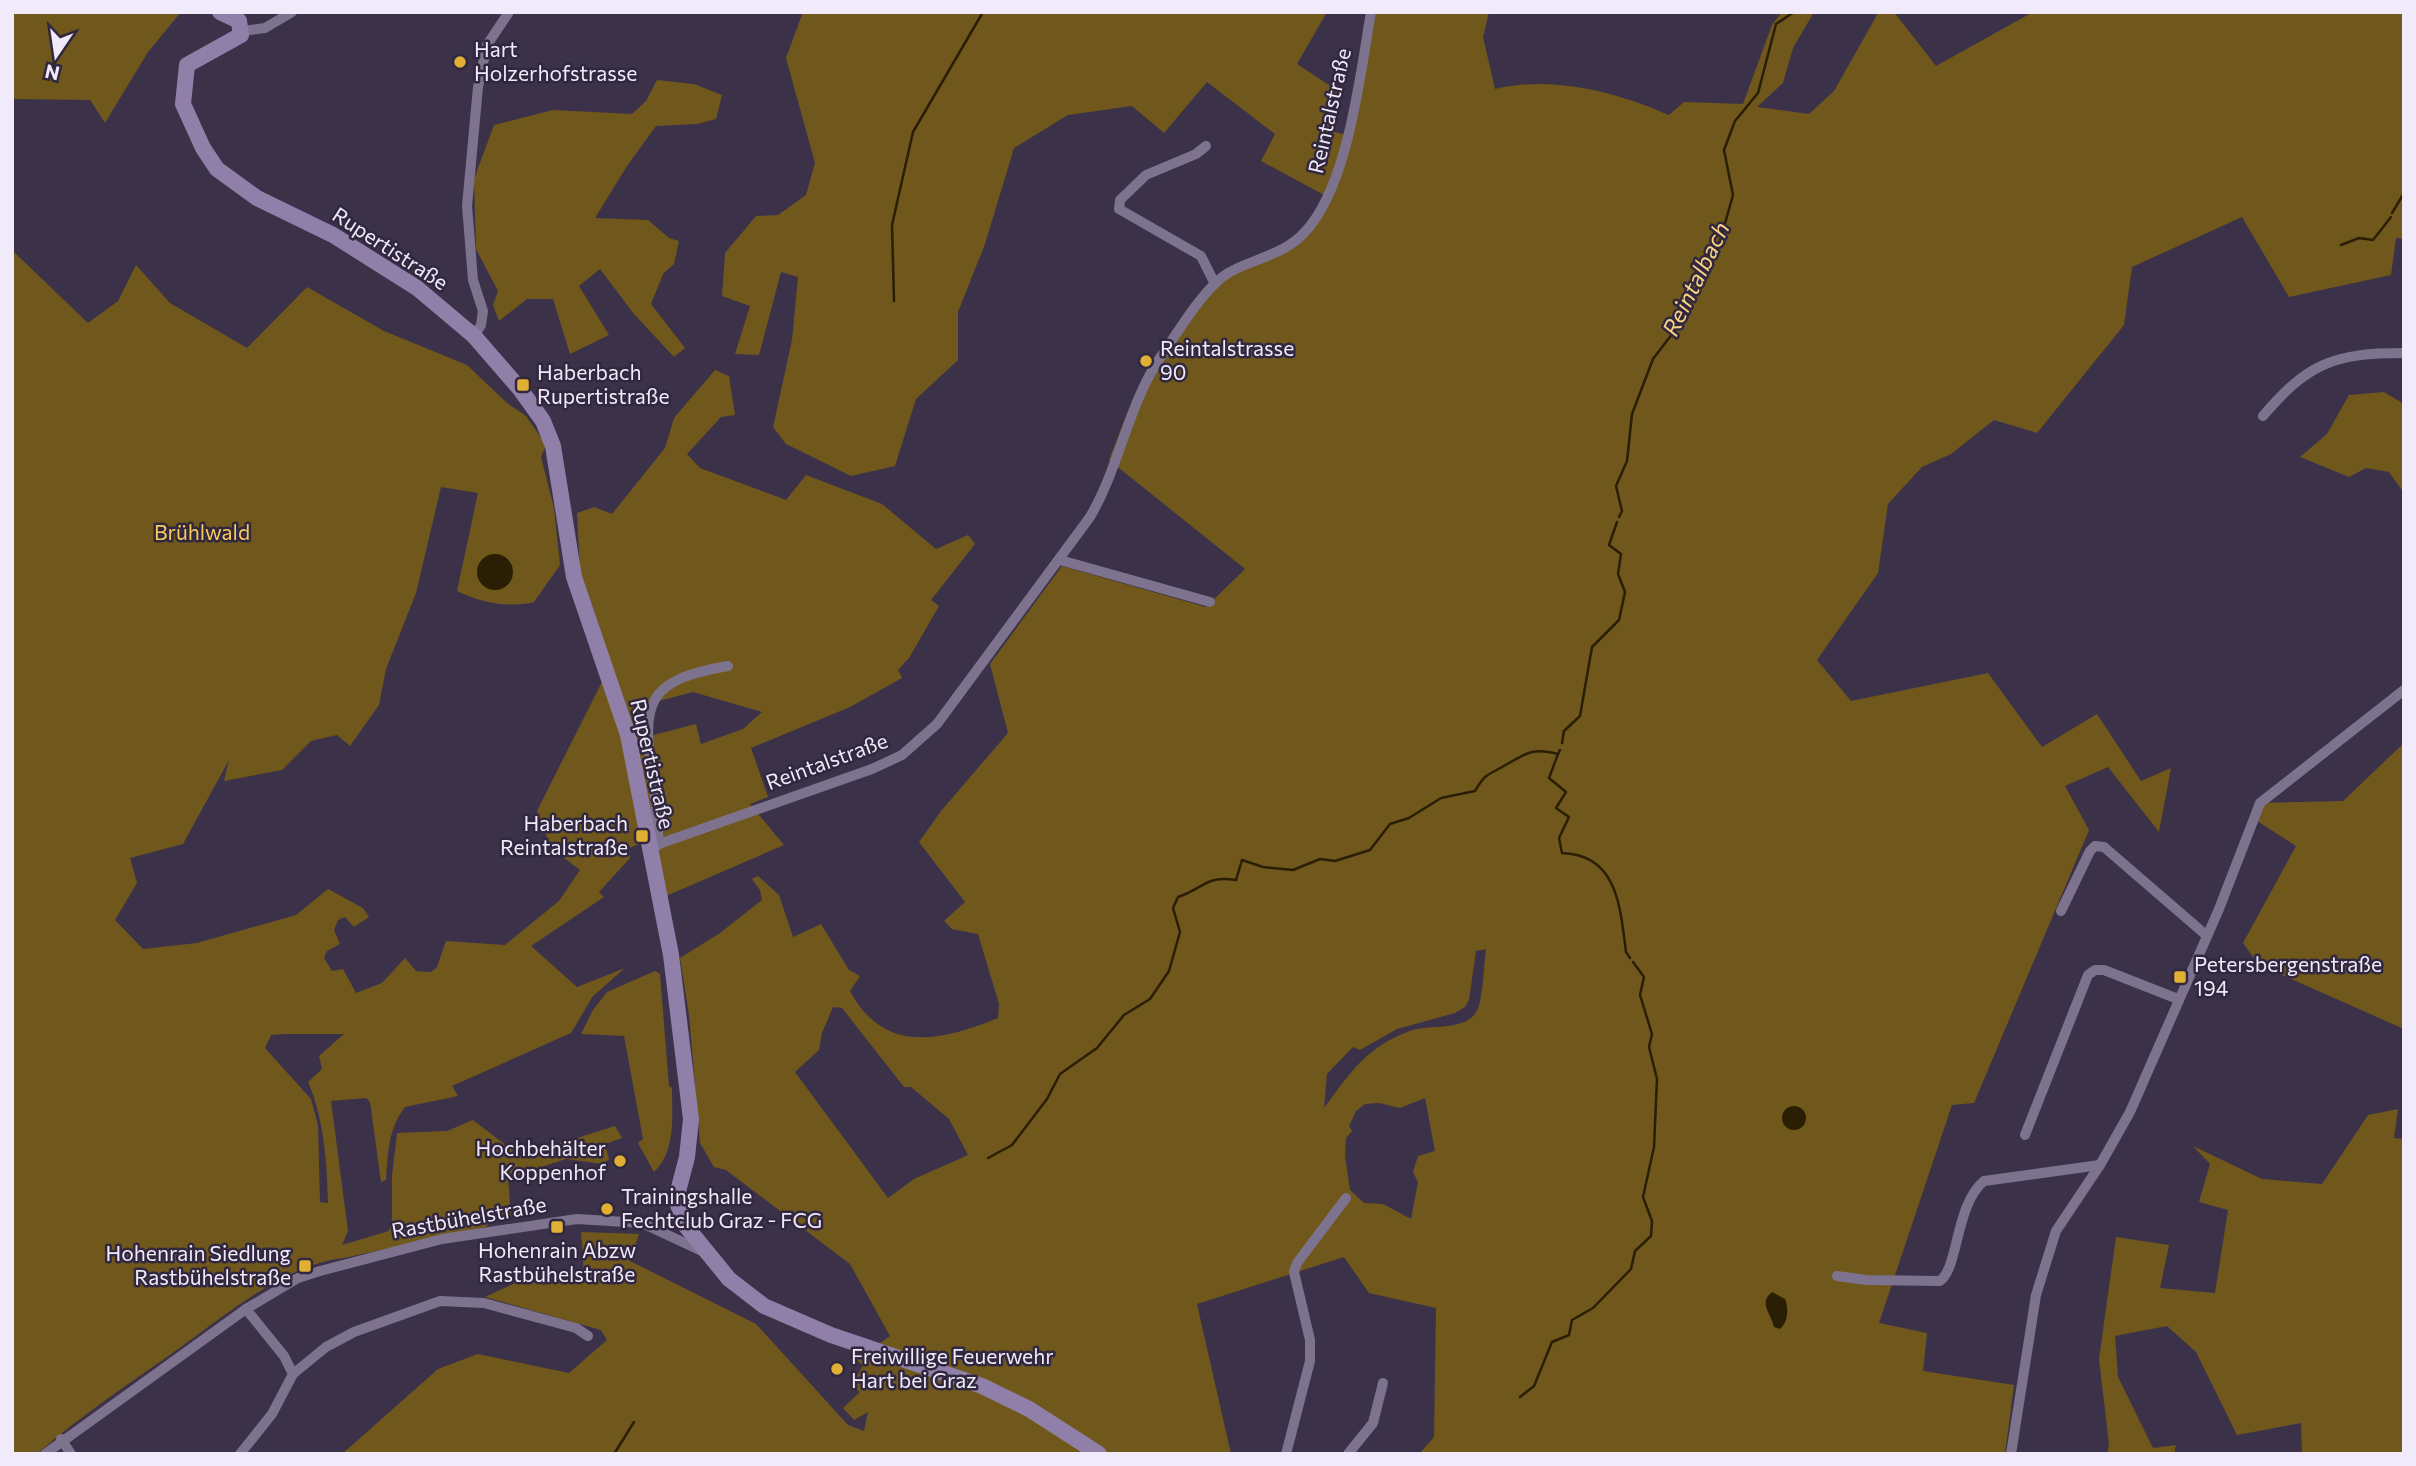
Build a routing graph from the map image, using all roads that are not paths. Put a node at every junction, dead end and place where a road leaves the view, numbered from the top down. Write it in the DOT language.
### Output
graph roads {
  1 [pos="220,12"];
  2 [pos="292,12"];
  3 [pos="509,12"];
  4 [pos="1371,12"];
  5 [pos="242,31"];
  6 [pos="1206,146"];
  7 [pos="1215,284"];
  8 [pos="474,336"];
  9 [pos="2404,353"];
  10 [pos="2263,416"];
  11 [pos="1060,560"];
  12 [pos="1210,602"];
  13 [pos="728,666"];
  14 [pos="2404,690"];
  15 [pos="655,848"];
  16 [pos="2061,911"];
  17 [pos="2206,935"];
  18 [pos="2178,999"];
  19 [pos="2025,1135"];
  20 [pos="2100,1166"];
  21 [pos="1346,1198"];
  22 [pos="704,1252"];
  23 [pos="1837,1276"];
  24 [pos="246,1309"];
  25 [pos="588,1335"];
  26 [pos="293,1374"];
  27 [pos="1383,1383"];
  28 [pos="61,1439"];
  29 [pos="45,1454"];
  30 [pos="71,1454"];
  31 [pos="240,1454"];
  32 [pos="1099,1454"];
  33 [pos="1286,1454"];
  34 [pos="1348,1454"];
  35 [pos="2011,1454"];
  1 -- 5 [label="main road"];
  2 -- 5 [label="street"];
  3 -- 8 [label="street"];
  4 -- 7 [label="street, Reintalstraße"];
  5 -- 8 [label="main road, Rupertistraße"];
  6 -- 7 [label="street"];
  7 -- 11 [label="street, Reintalstraße"];
  8 -- 15 [label="main road, Rupertistraße"];
  9 -- 10 [label="street"];
  11 -- 12 [label="street"];
  11 -- 15 [label="street, Reintalstraße"];
  13 -- 15 [label="street"];
  14 -- 17 [label="street"];
  15 -- 22 [label="main road, Rupertistraße"];
  16 -- 17 [label="street"];
  17 -- 18 [label="street"];
  18 -- 19 [label="street"];
  18 -- 20 [label="street"];
  20 -- 23 [label="street"];
  20 -- 35 [label="street"];
  21 -- 33 [label="street"];
  22 -- 24 [label="street, Rastbühelstraße"];
  22 -- 32 [label="main road, Rupertistraße"];
  24 -- 26 [label="street"];
  24 -- 28 [label="street, Rastbühelstraße"];
  25 -- 26 [label="street"];
  26 -- 31 [label="street"];
  27 -- 34 [label="street"];
  28 -- 29 [label="street, Rastbühelstraße"];
  28 -- 30 [label="street"];
}
